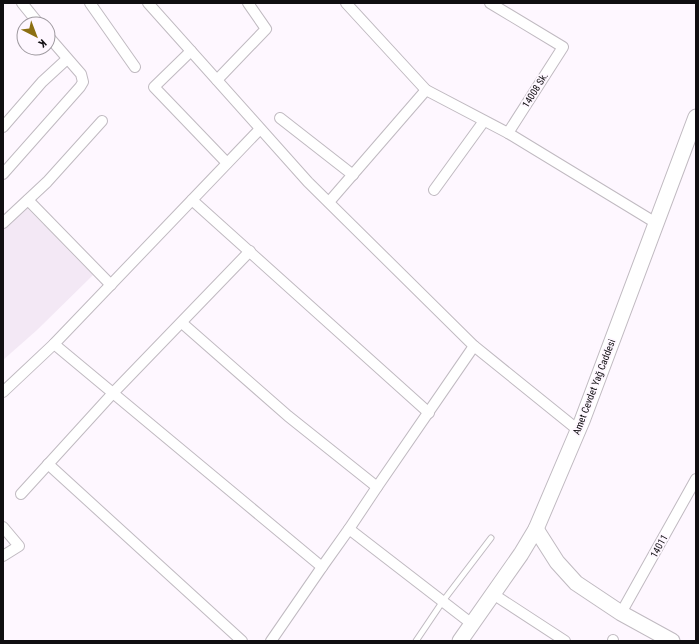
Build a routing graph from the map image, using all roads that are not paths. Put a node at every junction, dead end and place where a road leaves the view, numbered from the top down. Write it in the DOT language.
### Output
graph roads {
  1 [pos="22,3"];
  2 [pos="90,3"];
  3 [pos="148,3"];
  4 [pos="248,3"];
  5 [pos="346,3"];
  6 [pos="490,3"];
  7 [pos="32,16"];
  8 [pos="56,46"];
  9 [pos="191,52"];
  10 [pos="67,59"];
  11 [pos="136,67"];
  12 [pos="217,80"];
  13 [pos="426,90"];
  14 [pos="696,117"];
  15 [pos="280,118"];
  16 [pos="102,121"];
  17 [pos="484,121"];
  18 [pos="3,127"];
  19 [pos="260,129"];
  20 [pos="508,133"];
  21 [pos="227,163"];
  22 [pos="3,174"];
  23 [pos="352,175"];
  24 [pos="434,190"];
  25 [pos="28,200"];
  26 [pos="192,200"];
  27 [pos="328,202"];
  28 [pos="3,223"];
  29 [pos="656,223"];
  30 [pos="250,251"];
  31 [pos="111,285"];
  32 [pos="182,322"];
  33 [pos="54,344"];
  34 [pos="474,346"];
  35 [pos="3,392"];
  36 [pos="113,393"];
  37 [pos="429,413"];
  38 [pos="578,430"];
  39 [pos="48,464"];
  40 [pos="696,479"];
  41 [pos="377,487"];
  42 [pos="21,494"];
  43 [pos="3,527"];
  44 [pos="350,529"];
  45 [pos="536,529"];
  46 [pos="491,538"];
  47 [pos="3,556"];
  48 [pos="322,567"];
  49 [pos="493,594"];
  50 [pos="443,602"];
  51 [pos="621,613"];
  52 [pos="472,624"];
  53 [pos="463,640"];
  54 [pos="242,641"];
  55 [pos="271,641"];
  56 [pos="416,641"];
  57 [pos="565,641"];
  58 [pos="672,641"];
  1 -- 7 [label="street"];
  2 -- 11 [label="street"];
  3 -- 9 [label="street"];
  4 -- 12 [label="street"];
  5 -- 13 [label="street"];
  6 -- 20 [label="street, 14008 Sk."];
  8 -- 10 [label="street"];
  9 -- 12 [label="street"];
  9 -- 21 [label="street"];
  10 -- 18 [label="street"];
  10 -- 22 [label="street"];
  12 -- 19 [label="street"];
  13 -- 17 [label="street"];
  13 -- 23 [label="street"];
  14 -- 29 [label="main road, Amet Cevdet Yağ Caddesi"];
  15 -- 23 [label="street"];
  16 -- 25 [label="street"];
  17 -- 20 [label="street"];
  17 -- 24 [label="street"];
  19 -- 21 [label="street"];
  19 -- 27 [label="street"];
  20 -- 29 [label="street"];
  21 -- 26 [label="street"];
  23 -- 27 [label="street"];
  25 -- 28 [label="street"];
  25 -- 31 [label="street"];
  26 -- 30 [label="street"];
  26 -- 31 [label="street"];
  27 -- 34 [label="street"];
  29 -- 38 [label="main road, Amet Cevdet Yağ Caddesi"];
  30 -- 32 [label="street"];
  30 -- 37 [label="street"];
  31 -- 33 [label="street"];
  32 -- 36 [label="street"];
  32 -- 41 [label="street"];
  33 -- 35 [label="street"];
  33 -- 36 [label="street"];
  34 -- 37 [label="street"];
  34 -- 38 [label="street"];
  36 -- 39 [label="street"];
  36 -- 48 [label="street"];
  37 -- 41 [label="street"];
  38 -- 45 [label="main road, Amet Cevdet Yağ Caddesi"];
  39 -- 42 [label="street"];
  39 -- 54 [label="street"];
  40 -- 51 [label="street, 14011"];
  41 -- 44 [label="street"];
  43 -- 47 [label="street"];
  44 -- 48 [label="street"];
  44 -- 50 [label="street"];
  45 -- 49 [label="main road, Amet Cevdet Yağ Caddesi"];
  45 -- 51 [label="main road"];
  46 -- 50 [label="lane"];
  48 -- 55 [label="street"];
  49 -- 52 [label="main road, Amet Cevdet Yağ Caddesi"];
  49 -- 57 [label="street"];
  50 -- 52 [label="street"];
  50 -- 56 [label="lane"];
  51 -- 58 [label="main road"];
  52 -- 53 [label="main road, Amet Cevdet Yağ Caddesi"];
}
